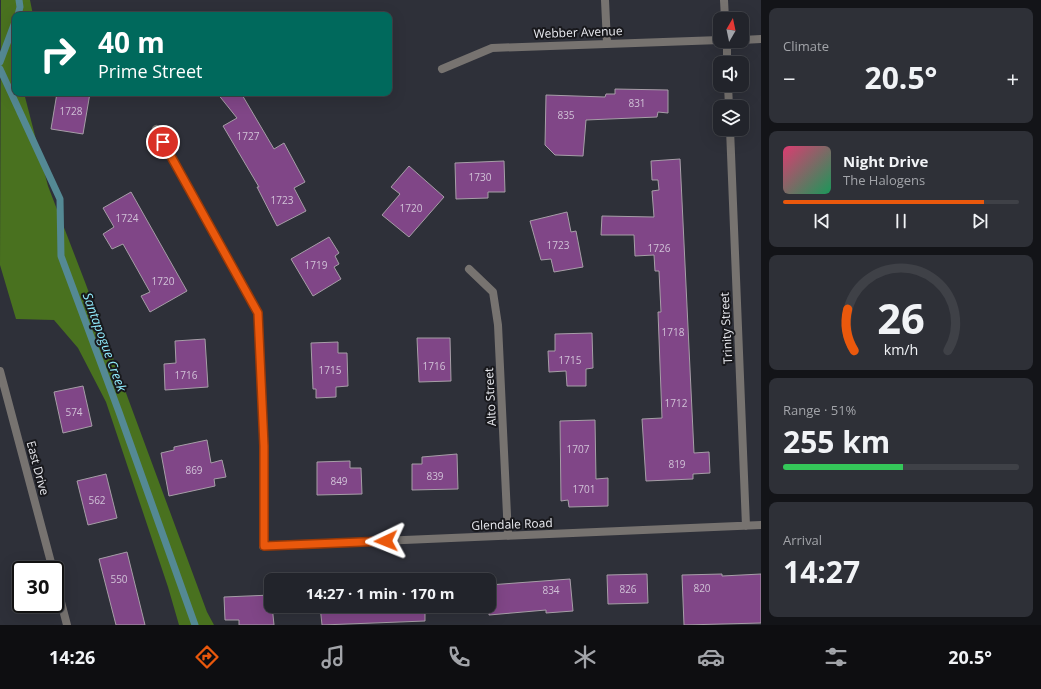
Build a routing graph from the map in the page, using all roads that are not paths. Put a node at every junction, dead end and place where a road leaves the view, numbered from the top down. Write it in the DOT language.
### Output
graph roads {
  1 [pos="605,0"];
  2 [pos="724,0"];
  3 [pos="725,12"];
  4 [pos="761,39"];
  5 [pos="713,40"];
  6 [pos="749,40"];
  7 [pos="607,43"];
  8 [pos="442,69"];
  9 [pos="156,129"];
  10 [pos="730,136"];
  11 [pos="469,269"];
  12 [pos="0,371"];
  13 [pos="761,525"];
  14 [pos="746,526"];
  15 [pos="508,536"];
  16 [pos="50,561"];
  17 [pos="64,613"];
  18 [pos="67,625"];
  1 -- 7 [label="street"];
  2 -- 3 [label="street"];
  4 -- 6 [label="street"];
  5 -- 7 [label="street, Webber Avenue"];
  7 -- 8 [label="street, Webber Avenue"];
  9 -- 15 [label="street, Glendale Road"];
  10 -- 14 [label="street, Trinity Street"];
  11 -- 15 [label="street, Alto Street"];
  12 -- 16 [label="street, East Drive"];
  13 -- 14 [label="street, Glendale Road"];
  14 -- 15 [label="street, Glendale Road"];
  17 -- 18 [label="street"];
}
